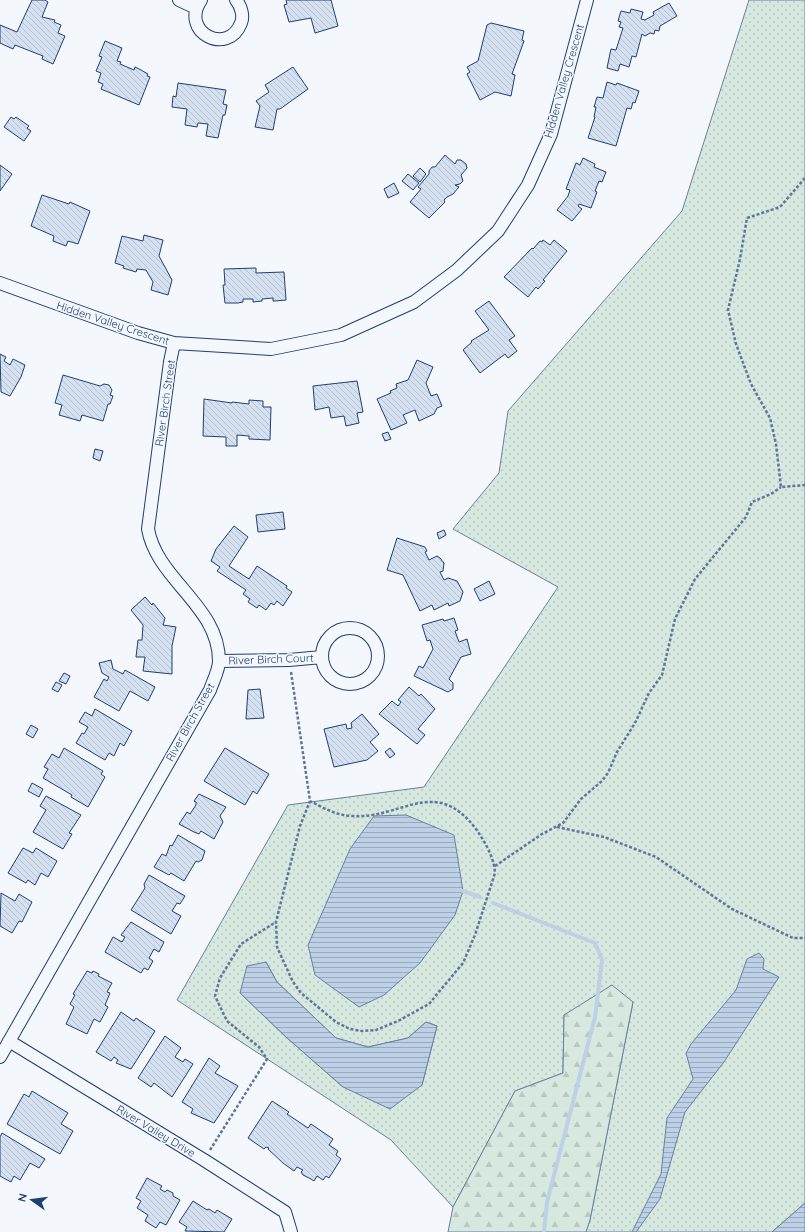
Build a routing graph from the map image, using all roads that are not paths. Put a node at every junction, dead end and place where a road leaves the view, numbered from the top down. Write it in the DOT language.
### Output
graph roads {
  1 [pos="179,0"];
  2 [pos="236,0"];
  3 [pos="587,0"];
  4 [pos="199,4"];
  5 [pos="0,283"];
  6 [pos="174,343"];
  7 [pos="322,657"];
  8 [pos="219,661"];
  9 [pos="9,1041"];
  10 [pos="0,1056"];
  11 [pos="291,1232"];
  1 -- 4 [label="street"];
  2 -- 4 [label="street"];
  3 -- 6 [label="street, Hidden Valley Crescent"];
  5 -- 6 [label="street, Hidden Valley Crescent"];
  6 -- 8 [label="street, River Birch Street"];
  7 -- 7 [label="street, River Birch Court"];
  7 -- 8 [label="street, River Birch Court"];
  8 -- 9 [label="street, River Birch Street"];
  9 -- 10 [label="street, River Birch Street"];
  9 -- 11 [label="street, River Valley Drive"];
}
